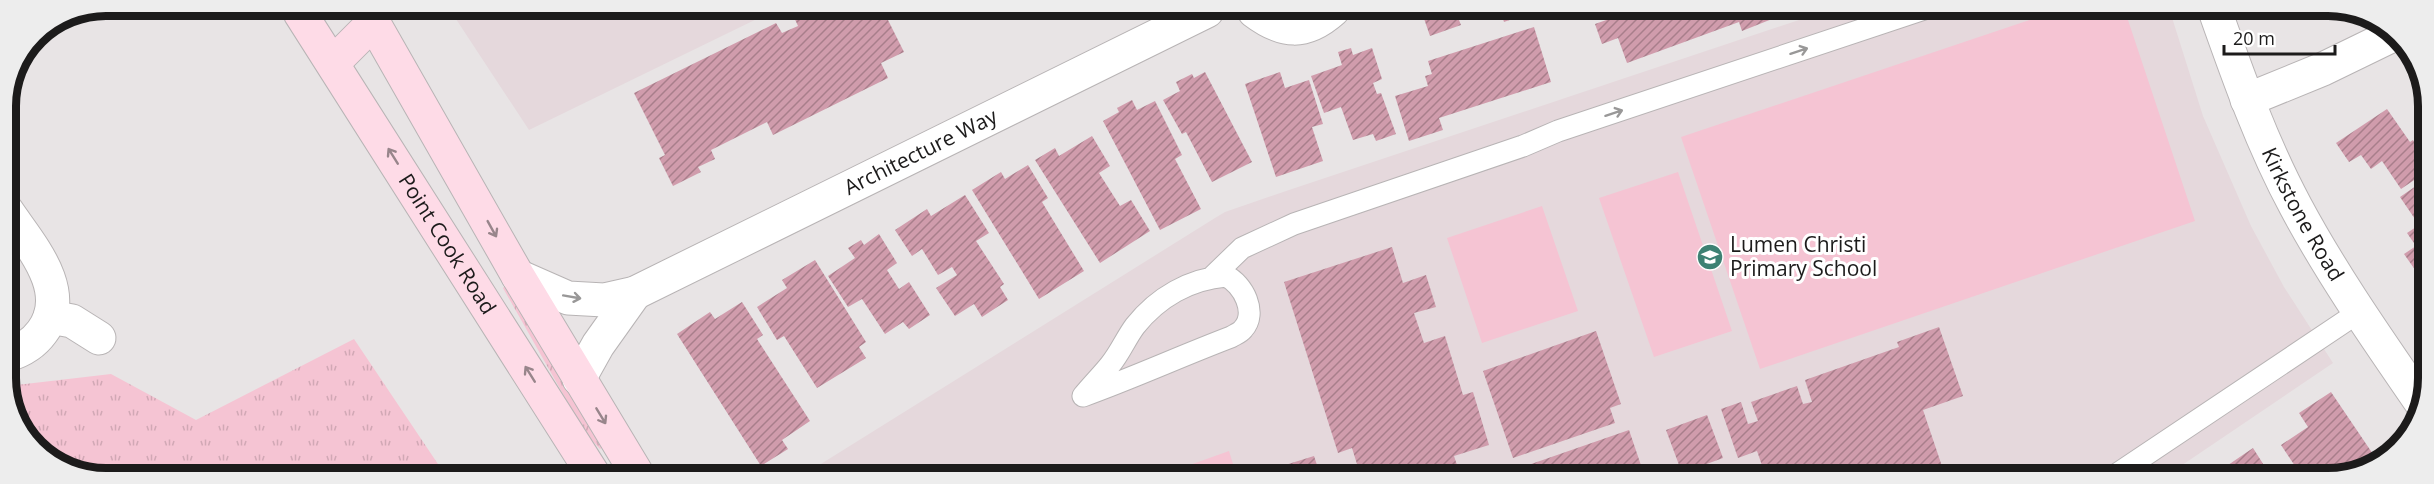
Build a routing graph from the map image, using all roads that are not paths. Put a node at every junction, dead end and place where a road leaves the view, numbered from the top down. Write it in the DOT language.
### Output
graph roads {
  1 [pos="302,16"];
  2 [pos="1197,16"];
  3 [pos="1262,16"];
  4 [pos="1326,16"];
  5 [pos="1903,16"];
  6 [pos="2217,16"];
  7 [pos="376,26"];
  8 [pos="2386,38"];
  9 [pos="333,63"];
  10 [pos="2247,100"];
  11 [pos="16,224"];
  12 [pos="518,276"];
  13 [pos="1211,278"];
  14 [pos="635,293"];
  15 [pos="2359,312"];
  16 [pos="50,317"];
  17 [pos="99,338"];
  18 [pos="16,351"];
  19 [pos="579,379"];
  20 [pos="2416,395"];
  21 [pos="2127,467"];
  22 [pos="589,468"];
  23 [pos="633,468"];
  1 -- 9 [label="main road, Point Cook Road"];
  2 -- 14 [label="street, Architecture Way"];
  3 -- 4 [label="street"];
  13 -- 5 [label="lane, one-way"];
  6 -- 10 [label="street, Kirkstone Road"];
  7 -- 9 [label="main road"];
  7 -- 12 [label="main road, Point Cook Road, one-way"];
  8 -- 10 [label="street"];
  22 -- 9 [label="main road, Point Cook Road, one-way"];
  10 -- 15 [label="street, Kirkstone Road"];
  11 -- 16 [label="street"];
  12 -- 14 [label="street, Architecture Way, one-way"];
  12 -- 19 [label="main road, Point Cook Road"];
  13 -- 13 [label="lane"];
  14 -- 19 [label="street, Architecture Way"];
  15 -- 20 [label="street, Kirkstone Road"];
  15 -- 21 [label="lane"];
  16 -- 17 [label="street"];
  16 -- 18 [label="street"];
  19 -- 23 [label="main road, Point Cook Road, one-way"];
}
